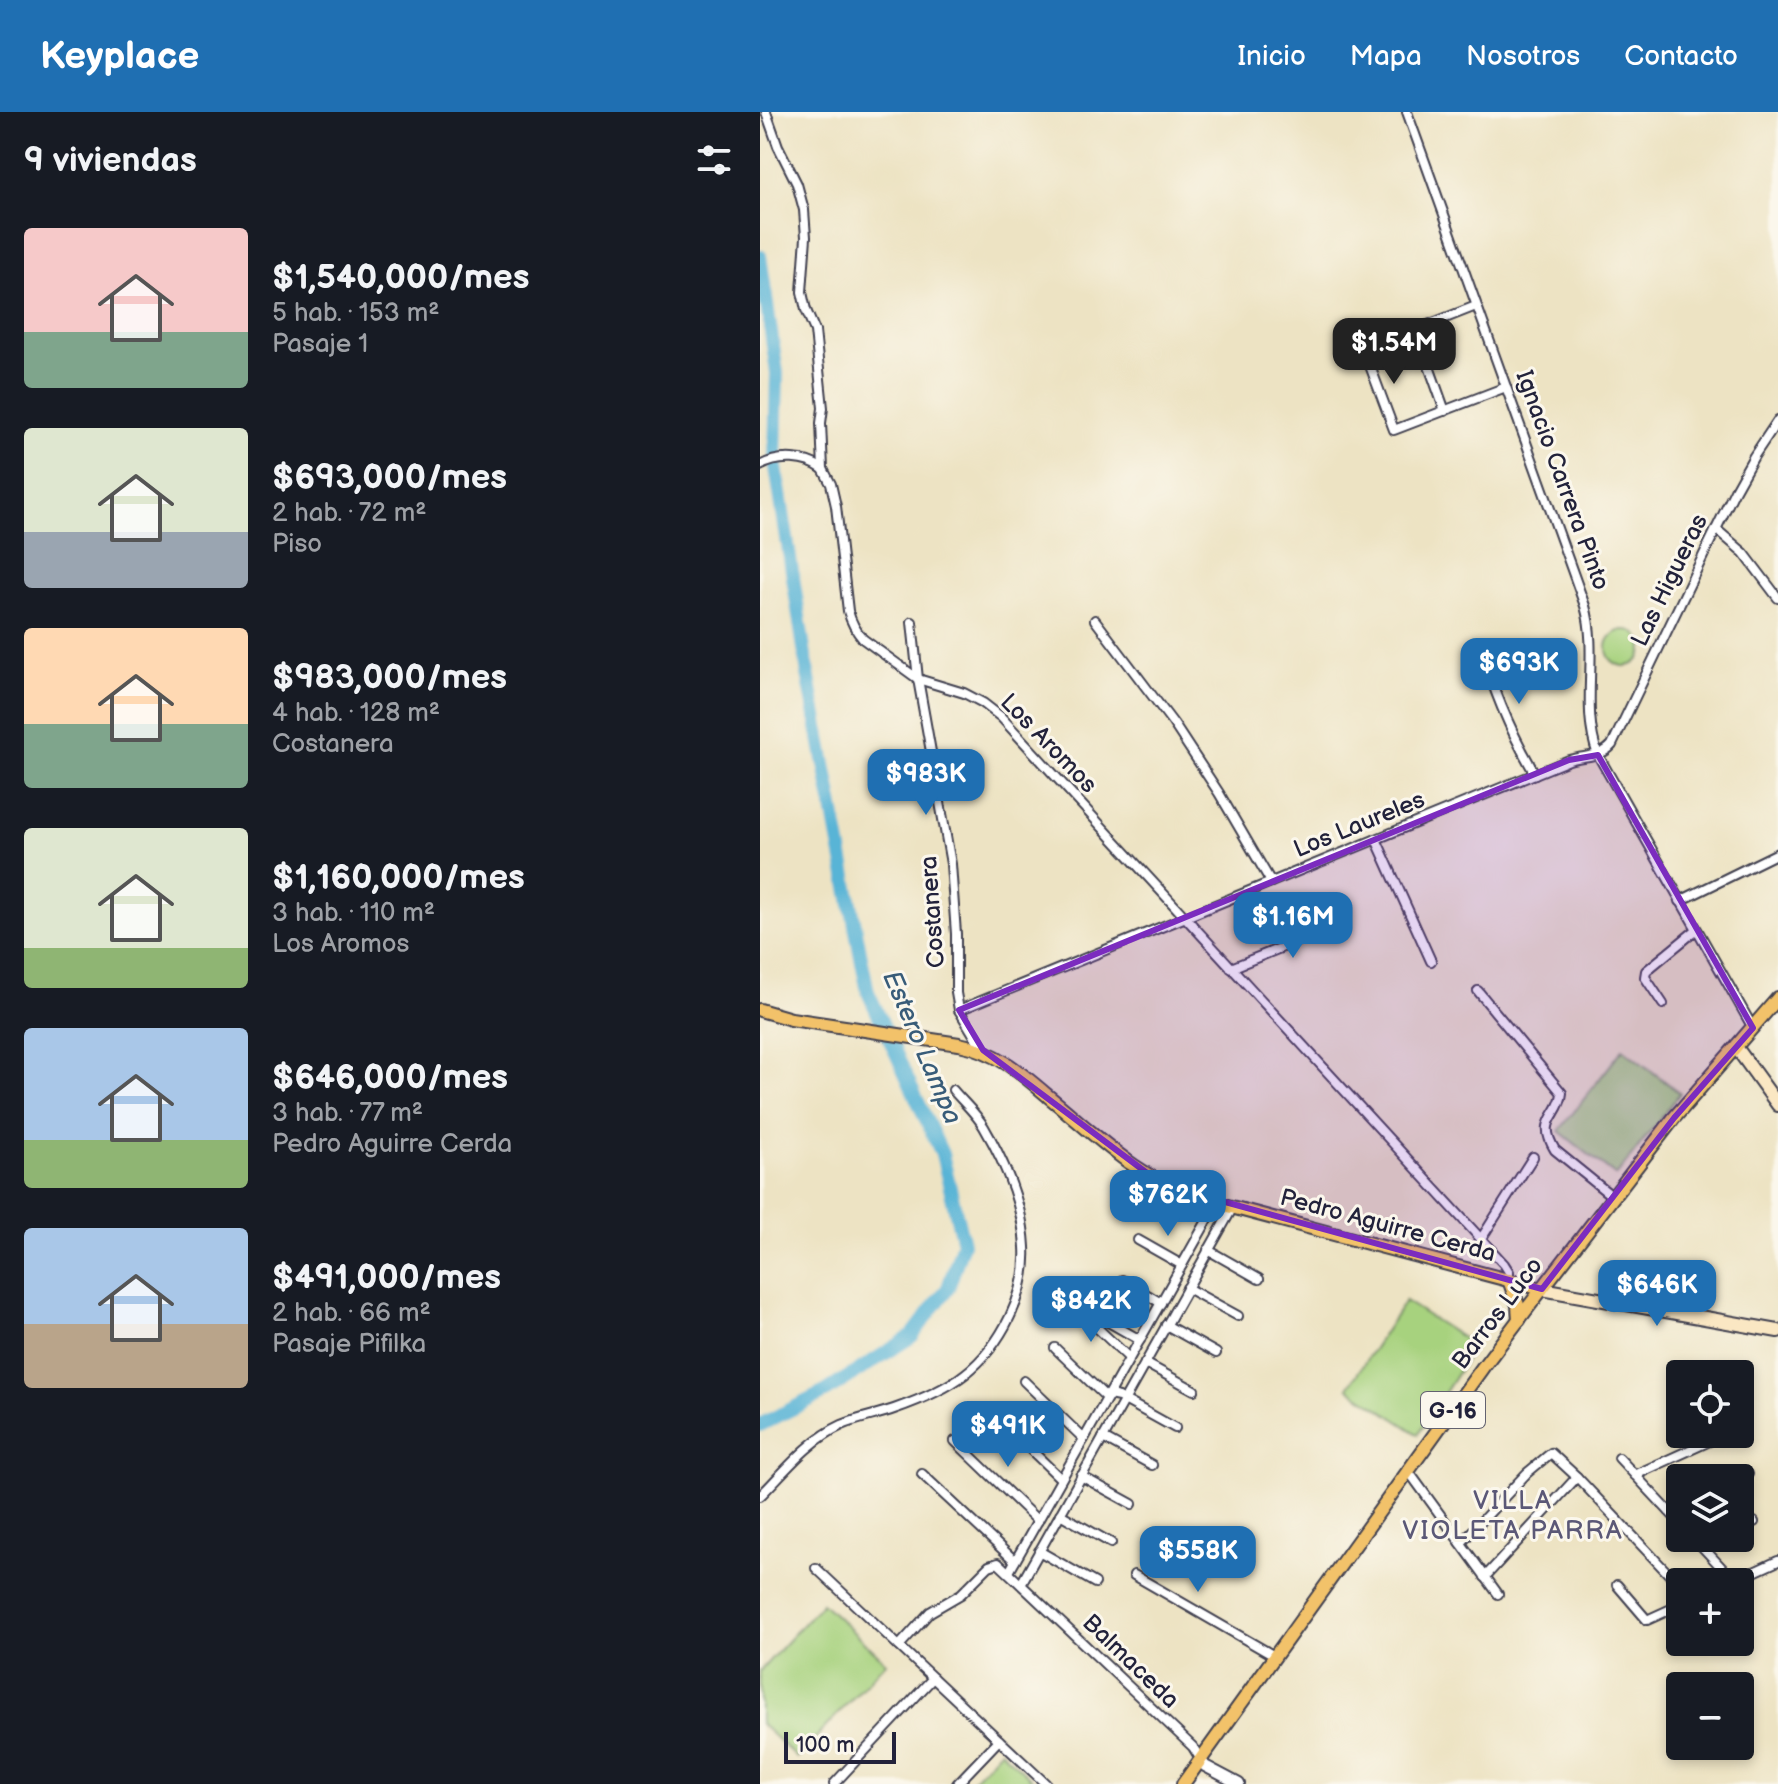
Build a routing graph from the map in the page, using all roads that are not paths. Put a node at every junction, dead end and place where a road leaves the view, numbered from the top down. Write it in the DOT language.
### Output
graph roads {
  1 [pos="766,112"];
  2 [pos="1407,112"];
  3 [pos="1476,306"];
  4 [pos="1416,330"];
  5 [pos="1506,387"];
  6 [pos="1445,411"];
  7 [pos="1778,420"];
  8 [pos="762,463"];
  9 [pos="823,469"];
  10 [pos="1719,530"];
  11 [pos="1778,598"];
  12 [pos="1095,620"];
  13 [pos="912,622"];
  14 [pos="1482,647"];
  15 [pos="918,679"];
  16 [pos="1598,755"];
  17 [pos="1535,774"];
  18 [pos="1377,843"];
  19 [pos="1778,853"];
  20 [pos="1271,882"];
  21 [pos="1680,901"];
  22 [pos="1185,917"];
  23 [pos="1335,926"];
  24 [pos="1696,930"];
  25 [pos="1431,961"];
  26 [pos="1231,968"];
  27 [pos="1478,991"];
  28 [pos="1778,998"];
  29 [pos="1663,1004"];
  30 [pos="760,1010"];
  31 [pos="959,1010"];
  32 [pos="1753,1028"];
  33 [pos="1736,1047"];
  34 [pos="983,1050"];
  35 [pos="953,1090"];
  36 [pos="1778,1105"];
  37 [pos="1533,1157"];
  38 [pos="1613,1197"];
  39 [pos="1217,1203"];
  40 [pos="1233,1207"];
  41 [pos="1199,1236"];
  42 [pos="1481,1239"];
  43 [pos="1138,1240"];
  44 [pos="1210,1247"];
  45 [pos="1182,1265"];
  46 [pos="1259,1279"];
  47 [pos="1122,1280"];
  48 [pos="1509,1280"];
  49 [pos="1187,1288"];
  50 [pos="1542,1289"];
  51 [pos="1161,1303"];
  52 [pos="1238,1316"];
  53 [pos="1519,1320"];
  54 [pos="1166,1325"];
  55 [pos="1778,1331"];
  56 [pos="1140,1340"];
  57 [pos="1055,1348"];
  58 [pos="1216,1353"];
  59 [pos="1129,1358"];
  60 [pos="1145,1363"];
  61 [pos="1024,1381"];
  62 [pos="1115,1383"];
  63 [pos="1194,1390"];
  64 [pos="1129,1391"];
  65 [pos="1108,1396"];
  66 [pos="1124,1401"];
  67 [pos="993,1413"];
  68 [pos="1175,1428"];
  69 [pos="1103,1438"];
  70 [pos="1084,1439"];
  71 [pos="955,1441"];
  72 [pos="1694,1448"];
  73 [pos="1619,1458"];
  74 [pos="1152,1465"];
  75 [pos="1409,1472"];
  76 [pos="922,1474"];
  77 [pos="1635,1475"];
  78 [pos="1081,1476"];
  79 [pos="1577,1477"];
  80 [pos="1061,1479"];
  81 [pos="760,1496"];
  82 [pos="1132,1504"];
  83 [pos="1666,1508"];
  84 [pos="1060,1514"];
  85 [pos="1038,1521"];
  86 [pos="1111,1543"];
  87 [pos="1461,1543"];
  88 [pos="1039,1551"];
  89 [pos="1707,1552"];
  90 [pos="1017,1557"];
  91 [pos="1778,1561"];
  92 [pos="1033,1562"];
  93 [pos="816,1568"];
  94 [pos="1721,1568"];
  95 [pos="1666,1571"];
  96 [pos="1009,1572"];
  97 [pos="1754,1572"];
  98 [pos="1134,1575"];
  99 [pos="1485,1577"];
  100 [pos="1095,1583"];
  101 [pos="1021,1584"];
  102 [pos="1617,1585"];
  103 [pos="1498,1594"];
  104 [pos="1666,1611"];
  105 [pos="899,1646"];
  106 [pos="1276,1657"];
  107 [pos="933,1678"];
  108 [pos="999,1740"];
  109 [pos="1201,1760"];
  110 [pos="834,1784"];
  111 [pos="957,1784"];
  112 [pos="1046,1784"];
  113 [pos="1183,1784"];
  114 [pos="1239,1784"];
  1 -- 9 [label="street, Los Aromos"];
  2 -- 3 [label="street, Ignacio Carrera Pinto"];
  3 -- 4 [label="street"];
  3 -- 5 [label="street, Ignacio Carrera Pinto"];
  4 -- 6 [label="street"];
  4 -- 6 [label="street"];
  5 -- 6 [label="street"];
  5 -- 16 [label="street, Ignacio Carrera Pinto"];
  7 -- 10 [label="street, Las Higueras"];
  8 -- 9 [label="street"];
  9 -- 15 [label="street, Los Aromos"];
  10 -- 11 [label="street"];
  10 -- 16 [label="street, Las Higueras"];
  12 -- 20 [label="street"];
  13 -- 15 [label="street, Costanera"];
  14 -- 17 [label="street"];
  15 -- 22 [label="street, Los Aromos"];
  15 -- 31 [label="street, Costanera"];
  16 -- 17 [label="street, Los Laureles"];
  16 -- 21 [label="street, Ignacio Carrera Pinto"];
  17 -- 18 [label="street, Los Laureles"];
  18 -- 20 [label="street, Los Laureles"];
  18 -- 25 [label="street, Los Laureles"];
  19 -- 21 [label="street"];
  20 -- 22 [label="street, Los Laureles"];
  21 -- 24 [label="street, Ignacio Carrera Pinto"];
  22 -- 26 [label="street, Los Aromos"];
  22 -- 31 [label="street, Los Laureles"];
  23 -- 26 [label="street"];
  24 -- 29 [label="street"];
  24 -- 32 [label="street, Ignacio Carrera Pinto"];
  26 -- 42 [label="street, Los Aromos"];
  27 -- 38 [label="street"];
  28 -- 32 [label="main road, Barros Luco / G-16"];
  30 -- 34 [label="main road, Pedro Aguirre Cerda"];
  31 -- 34 [label="street"];
  32 -- 33 [label="main road, Barros Luco / G-16"];
  33 -- 36 [label="main road"];
  33 -- 38 [label="main road, Barros Luco / G-16"];
  34 -- 39 [label="main road, Pedro Aguirre Cerda"];
  35 -- 81 [label="street"];
  37 -- 42 [label="street"];
  38 -- 50 [label="main road, Barros Luco / G-16"];
  39 -- 40 [label="main road, Pedro Aguirre Cerda"];
  39 -- 41 [label="street"];
  40 -- 44 [label="street"];
  40 -- 48 [label="main road, Pedro Aguirre Cerda"];
  41 -- 44 [label="street"];
  41 -- 45 [label="street"];
  42 -- 48 [label="street, Los Aromos"];
  43 -- 45 [label="street"];
  44 -- 46 [label="street"];
  44 -- 49 [label="street"];
  45 -- 51 [label="street"];
  47 -- 51 [label="street"];
  48 -- 50 [label="main road, Pedro Aguirre Cerda"];
  48 -- 53 [label="main road"];
  49 -- 52 [label="street"];
  49 -- 54 [label="street"];
  50 -- 53 [label="main road, Barros Luco / G-16"];
  50 -- 55 [label="main road, Pedro Aguirre Cerda"];
  51 -- 56 [label="street"];
  53 -- 75 [label="main road, Barros Luco / G-16"];
  54 -- 58 [label="street"];
  54 -- 60 [label="street"];
  56 -- 59 [label="street"];
  56 -- 59 [label="street"];
  57 -- 65 [label="street"];
  59 -- 62 [label="street"];
  60 -- 63 [label="street"];
  60 -- 64 [label="street"];
  61 -- 70 [label="street"];
  62 -- 64 [label="street"];
  62 -- 65 [label="street"];
  64 -- 66 [label="street"];
  65 -- 66 [label="street"];
  65 -- 70 [label="street"];
  66 -- 68 [label="street"];
  66 -- 69 [label="street"];
  67 -- 80 [label="street"];
  69 -- 74 [label="street"];
  69 -- 78 [label="street"];
  70 -- 80 [label="street"];
  71 -- 85 [label="street"];
  72 -- 77 [label="street"];
  73 -- 77 [label="street"];
  75 -- 87 [label="street"];
  75 -- 106 [label="main road, Barros Luco / G-16"];
  76 -- 90 [label="street"];
  77 -- 83 [label="street"];
  78 -- 82 [label="street"];
  78 -- 84 [label="street"];
  79 -- 87 [label="street"];
  79 -- 95 [label="street"];
  79 -- 99 [label="street"];
  80 -- 85 [label="street"];
  84 -- 86 [label="street"];
  84 -- 88 [label="street"];
  85 -- 90 [label="street"];
  87 -- 99 [label="street"];
  88 -- 92 [label="street"];
  88 -- 100 [label="street"];
  89 -- 94 [label="street"];
  90 -- 92 [label="street"];
  90 -- 96 [label="street"];
  91 -- 97 [label="street"];
  92 -- 101 [label="street"];
  93 -- 105 [label="street"];
  96 -- 101 [label="street, Balmaceda"];
  96 -- 105 [label="street, Balmaceda"];
  98 -- 106 [label="street"];
  99 -- 103 [label="street"];
  101 -- 109 [label="street, Balmaceda"];
  102 -- 104 [label="street"];
  105 -- 107 [label="street"];
  106 -- 109 [label="main road, Barros Luco / G-16"];
  107 -- 108 [label="street"];
  107 -- 110 [label="street"];
  108 -- 111 [label="street"];
  108 -- 112 [label="street"];
  109 -- 113 [label="main road, Barros Luco / G-16"];
  109 -- 114 [label="street, Balmaceda"];
}
